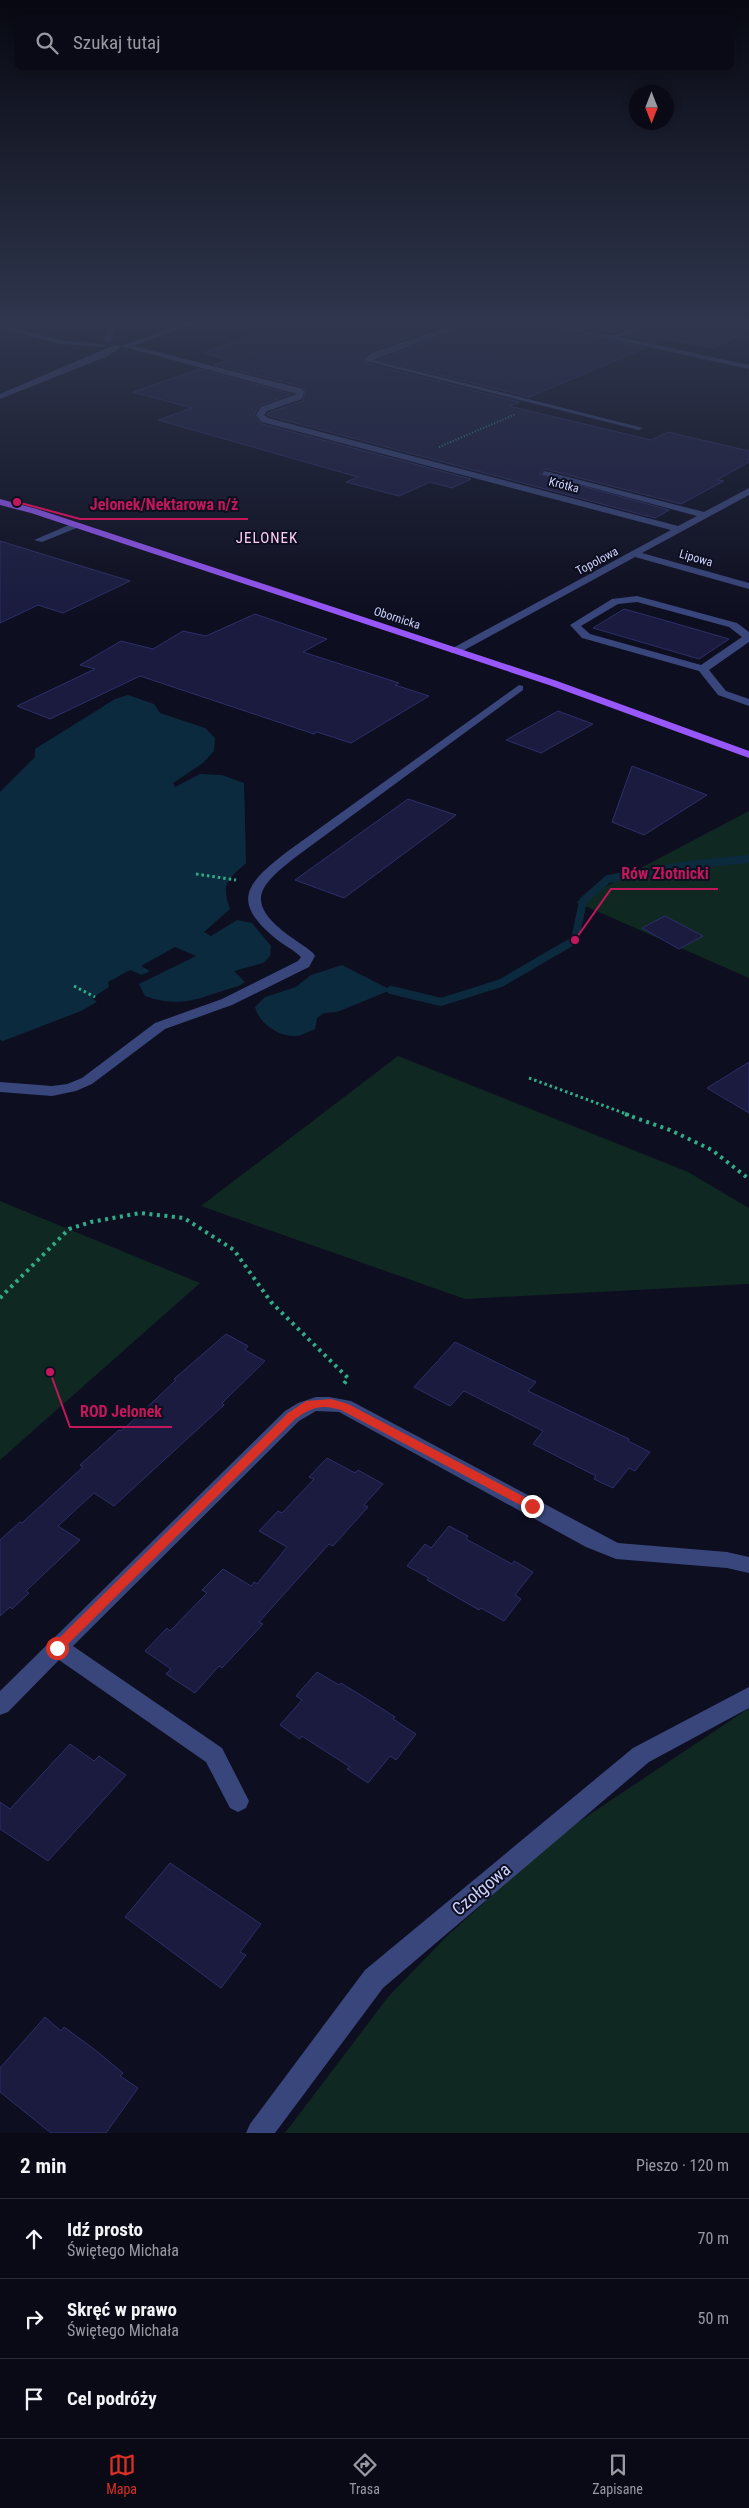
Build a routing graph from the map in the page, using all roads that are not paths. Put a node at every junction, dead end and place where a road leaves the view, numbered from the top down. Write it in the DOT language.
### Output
graph roads {
  1 [pos="265,420"];
  2 [pos="604,420"];
  3 [pos="639,428"];
  4 [pos="546,474"];
  5 [pos="749,491"];
  6 [pos="0,495"];
  7 [pos="0,502"];
  8 [pos="34,511"];
  9 [pos="705,515"];
  10 [pos="76,525"];
  11 [pos="680,529"];
  12 [pos="39,540"];
  13 [pos="636,554"];
  14 [pos="749,586"];
  15 [pos="455,651"];
  16 [pos="703,669"];
  17 [pos="519,688"];
  18 [pos="749,703"];
  19 [pos="749,755"];
  20 [pos="0,1087"];
  21 [pos="749,1565"];
  22 [pos="57,1648"];
  23 [pos="749,1697"];
  24 [pos="0,1705"];
  25 [pos="238,1801"];
  26 [pos="259,2133"];
  1 -- 11 [label="street, Krótka"];
  2 -- 3 [label="street"];
  4 -- 9 [label="street"];
  5 -- 9 [label="street, Topolowa"];
  6 -- 8 [label="main road, Obornicka"];
  7 -- 8 [label="main road, Obornicka"];
  8 -- 10 [label="main road, Obornicka"];
  9 -- 11 [label="street, Topolowa"];
  10 -- 12 [label="street"];
  10 -- 15 [label="main road, Obornicka"];
  11 -- 13 [label="street, Topolowa"];
  13 -- 14 [label="street, Lipowa"];
  13 -- 15 [label="street, Topolowa"];
  15 -- 19 [label="main road, Obornicka"];
  16 -- 16 [label="street"];
  16 -- 18 [label="street"];
  17 -- 20 [label="street"];
  21 -- 22 [label="street"];
  22 -- 24 [label="street"];
  22 -- 25 [label="street"];
  23 -- 26 [label="street, Czołgowa"];
}
